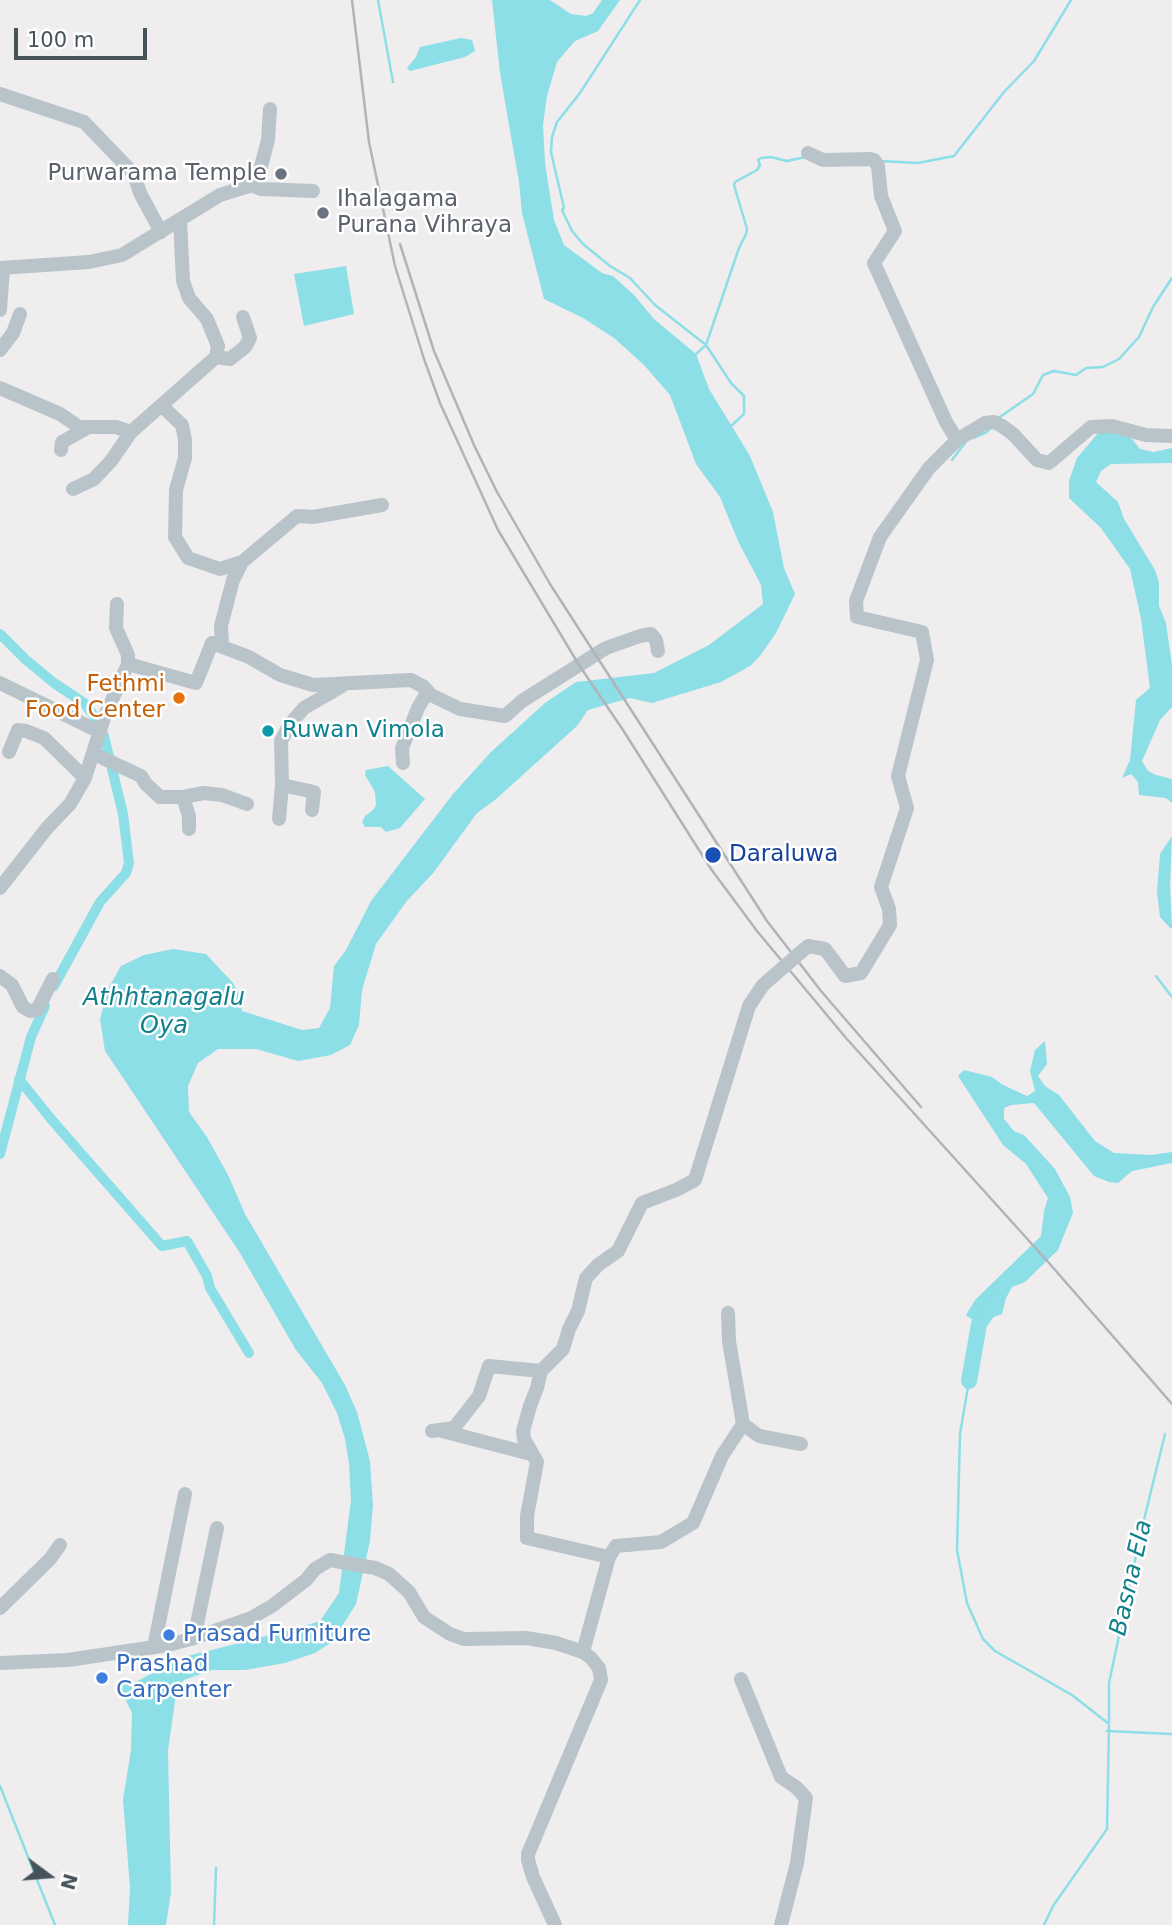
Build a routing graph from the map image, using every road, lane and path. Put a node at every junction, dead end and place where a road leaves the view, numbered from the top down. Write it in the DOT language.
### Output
graph roads {
  1 [pos="0,94"];
  2 [pos="270,109"];
  3 [pos="808,153"];
  4 [pos="252,185"];
  5 [pos="313,191"];
  6 [pos="180,220"];
  7 [pos="162,232"];
  8 [pos="1,268"];
  9 [pos="0,310"];
  10 [pos="20,314"];
  11 [pos="243,317"];
  12 [pos="0,351"];
  13 [pos="216,357"];
  14 [pos="0,388"];
  15 [pos="162,406"];
  16 [pos="88,428"];
  17 [pos="131,432"];
  18 [pos="1172,436"];
  19 [pos="957,440"];
  20 [pos="61,450"];
  21 [pos="73,489"];
  22 [pos="382,505"];
  23 [pos="242,562"];
  24 [pos="117,604"];
  25 [pos="222,646"];
  26 [pos="658,651"];
  27 [pos="128,664"];
  28 [pos="0,683"];
  29 [pos="346,683"];
  30 [pos="431,695"];
  31 [pos="100,732"];
  32 [pos="9,752"];
  33 [pos="94,754"];
  34 [pos="403,763"];
  35 [pos="85,778"];
  36 [pos="282,785"];
  37 [pos="183,797"];
  38 [pos="247,804"];
  39 [pos="312,810"];
  40 [pos="279,818"];
  41 [pos="189,829"];
  42 [pos="0,887"];
  43 [pos="0,976"];
  44 [pos="53,979"];
  45 [pos="728,1313"];
  46 [pos="541,1371"];
  47 [pos="743,1424"];
  48 [pos="801,1444"];
  49 [pos="531,1454"];
  50 [pos="185,1494"];
  51 [pos="217,1528"];
  52 [pos="61,1545"];
  53 [pos="609,1557"];
  54 [pos="0,1608"];
  55 [pos="194,1638"];
  56 [pos="155,1647"];
  57 [pos="583,1652"];
  58 [pos="0,1663"];
  59 [pos="741,1679"];
  60 [pos="555,1925"];
  61 [pos="781,1925"];
  1 -- 7 [label="street"];
  2 -- 4 [label="street"];
  3 -- 19 [label="street"];
  4 -- 5 [label="street"];
  4 -- 6 [label="street"];
  6 -- 7 [label="street"];
  6 -- 13 [label="street"];
  7 -- 8 [label="street"];
  8 -- 9 [label="street"];
  10 -- 12 [label="street"];
  11 -- 13 [label="street"];
  13 -- 15 [label="street"];
  14 -- 16 [label="street"];
  15 -- 17 [label="street"];
  15 -- 23 [label="street"];
  16 -- 17 [label="street"];
  16 -- 20 [label="street"];
  17 -- 21 [label="street"];
  18 -- 19 [label="street, bridge"];
  19 -- 46 [label="street, bridge"];
  22 -- 23 [label="street"];
  23 -- 25 [label="street"];
  24 -- 27 [label="street"];
  25 -- 27 [label="street"];
  25 -- 29 [label="street"];
  26 -- 30 [label="street"];
  27 -- 31 [label="street"];
  28 -- 31 [label="street"];
  29 -- 30 [label="street"];
  29 -- 36 [label="street"];
  30 -- 34 [label="street"];
  31 -- 33 [label="street"];
  32 -- 35 [label="street"];
  33 -- 35 [label="street"];
  33 -- 37 [label="street"];
  35 -- 42 [label="street"];
  36 -- 39 [label="street"];
  36 -- 40 [label="street"];
  37 -- 38 [label="street"];
  37 -- 41 [label="street"];
  43 -- 44 [label="street"];
  45 -- 47 [label="street"];
  46 -- 49 [label="street, bridge"];
  46 -- 49 [label="street"];
  47 -- 48 [label="street"];
  47 -- 53 [label="street"];
  49 -- 53 [label="street, bridge"];
  50 -- 56 [label="street"];
  51 -- 55 [label="street"];
  52 -- 54 [label="street"];
  53 -- 57 [label="street, bridge"];
  55 -- 56 [label="street"];
  55 -- 57 [label="street"];
  56 -- 58 [label="street"];
  57 -- 60 [label="street"];
  59 -- 61 [label="street"];
}
